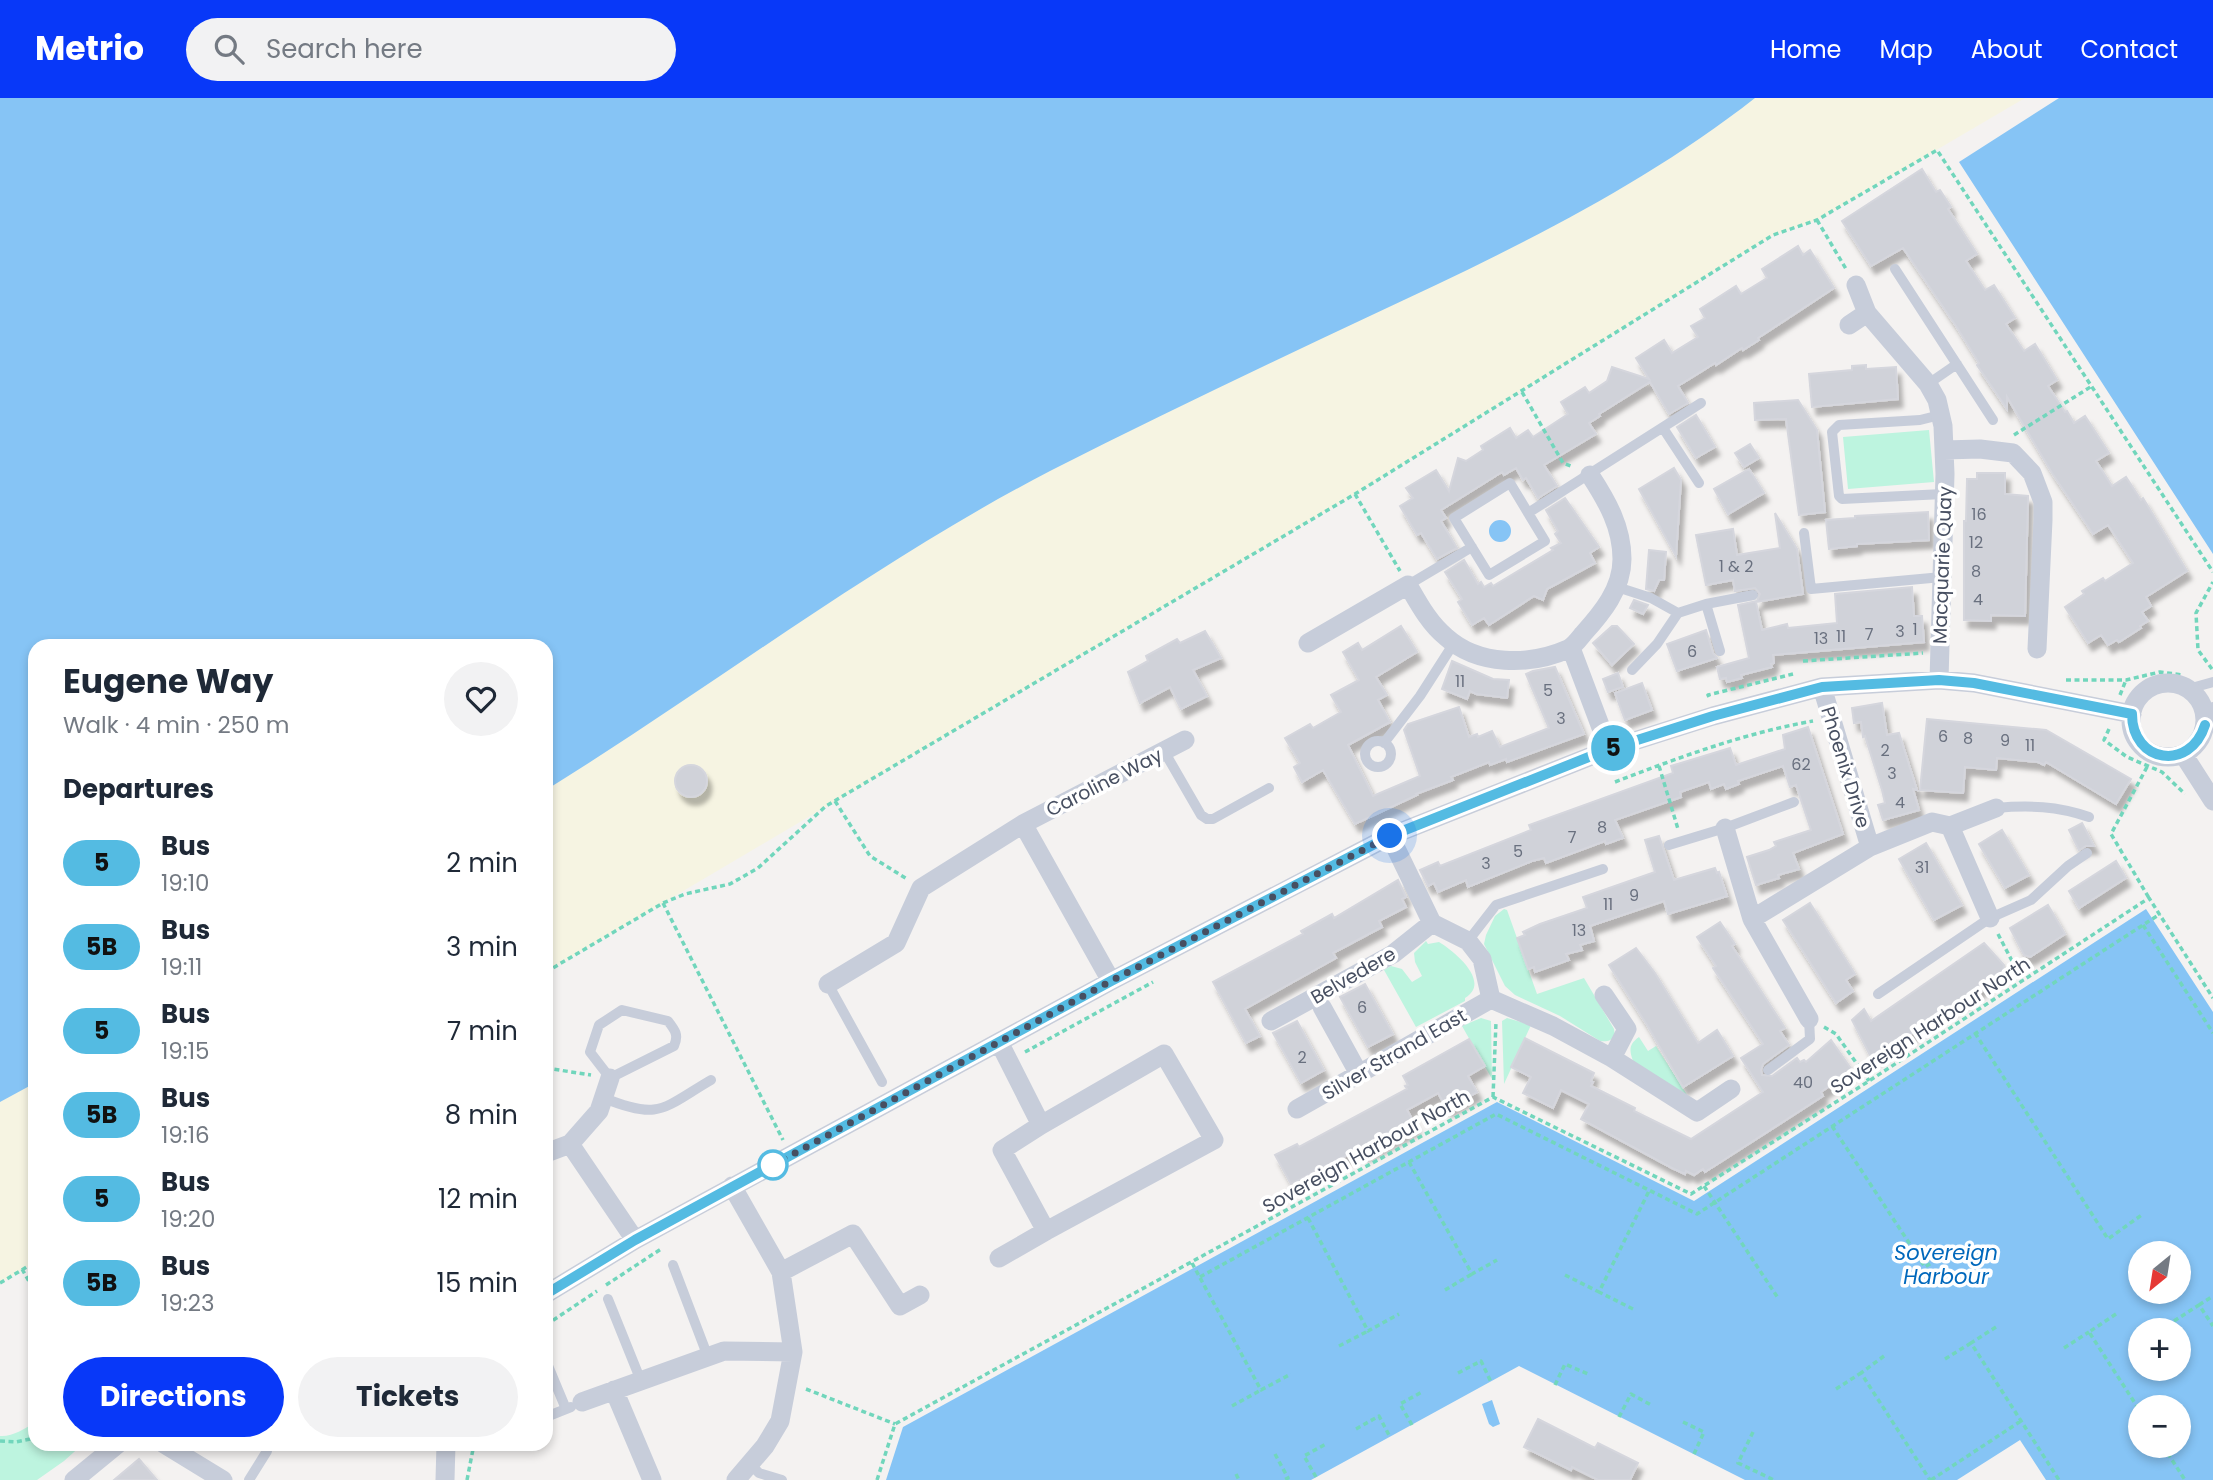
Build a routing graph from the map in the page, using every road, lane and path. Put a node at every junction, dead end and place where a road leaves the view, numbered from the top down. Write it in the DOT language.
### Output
graph roads {
  1 [pos="1817,220"];
  2 [pos="1895,269"];
  3 [pos="1856,285"];
  4 [pos="1867,313"];
  5 [pos="1849,325"];
  6 [pos="1957,364"];
  7 [pos="1928,384"];
  8 [pos="2092,386"];
  9 [pos="1522,392"];
  10 [pos="1701,403"];
  11 [pos="1940,415"];
  12 [pos="1993,420"];
  13 [pos="1663,428"];
  14 [pos="2010,436"];
  15 [pos="1944,450"];
  16 [pos="1590,475"];
  17 [pos="1699,483"];
  18 [pos="1355,494"];
  19 [pos="1943,494"];
  20 [pos="1528,513"];
  21 [pos="1804,533"];
  22 [pos="1472,547"];
  23 [pos="2213,572"];
  24 [pos="1942,577"];
  25 [pos="2213,582"];
  26 [pos="1408,585"];
  27 [pos="1617,587"];
  28 [pos="1753,595"];
  29 [pos="1706,604"];
  30 [pos="1678,613"];
  31 [pos="1308,643"];
  32 [pos="1454,643"];
  33 [pos="1571,648"];
  34 [pos="2037,649"];
  35 [pos="1720,651"];
  36 [pos="1940,653"];
  37 [pos="1803,661"];
  38 [pos="1632,670"];
  39 [pos="2213,671"];
  40 [pos="1939,680"];
  41 [pos="2213,682"];
  42 [pos="1822,687"];
  43 [pos="2188,689"];
  44 [pos="2209,710"];
  45 [pos="2122,713"];
  46 [pos="1831,718"];
  47 [pos="1185,740"];
  48 [pos="1384,743"];
  49 [pos="1609,749"];
  50 [pos="1164,751"];
  51 [pos="2183,754"];
  52 [pos="1658,765"];
  53 [pos="2147,767"];
  54 [pos="1615,782"];
  55 [pos="1269,788"];
  56 [pos="2210,796"];
  57 [pos="835,801"];
  58 [pos="1794,802"];
  59 [pos="1996,808"];
  60 [pos="2089,817"];
  61 [pos="1023,824"];
  62 [pos="1951,826"];
  63 [pos="1725,828"];
  64 [pos="1390,836"];
  65 [pos="1682,841"];
  66 [pos="1668,845"];
  67 [pos="1870,847"];
  68 [pos="2087,853"];
  69 [pos="1603,869"];
  70 [pos="921,888"];
  71 [pos="2149,898"];
  72 [pos="663,903"];
  73 [pos="1990,918"];
  74 [pos="1752,919"];
  75 [pos="1432,923"];
  76 [pos="2143,925"];
  77 [pos="1468,941"];
  78 [pos="553,968"];
  79 [pos="1161,978"];
  80 [pos="1111,981"];
  81 [pos="2023,982"];
  82 [pos="828,984"];
  83 [pos="1878,994"];
  84 [pos="1604,995"];
  85 [pos="2213,998"];
  86 [pos="1491,999"];
  87 [pos="1322,1007"];
  88 [pos="1809,1019"];
  89 [pos="1271,1021"];
  90 [pos="1975,1033"];
  91 [pos="2213,1033"];
  92 [pos="999,1042"];
  93 [pos="1612,1058"];
  94 [pos="1010,1060"];
  95 [pos="553,1069"];
  96 [pos="1768,1070"];
  97 [pos="1359,1074"];
  98 [pos="610,1078"];
  99 [pos="711,1080"];
  100 [pos="881,1082"];
  101 [pos="1869,1082"];
  102 [pos="1731,1088"];
  103 [pos="1493,1097"];
  104 [pos="604,1098"];
  105 [pos="1297,1109"];
  106 [pos="1041,1125"];
  107 [pos="1832,1126"];
  108 [pos="570,1144"];
  109 [pos="553,1150"];
  110 [pos="777,1162"];
  111 [pos="1409,1162"];
  112 [pos="732,1186"];
  113 [pos="1704,1186"];
  114 [pos="1649,1191"];
  115 [pos="2143,1214"];
  116 [pos="1308,1218"];
  117 [pos="1046,1231"];
  118 [pos="635,1240"];
  119 [pos="662,1248"];
  120 [pos="1954,1248"];
  121 [pos="999,1258"];
  122 [pos="1497,1260"];
  123 [pos="1192,1263"];
  124 [pos="673,1265"];
  125 [pos="28,1266"];
  126 [pos="22,1269"];
  127 [pos="781,1272"];
  128 [pos="1472,1274"];
  129 [pos="1564,1275"];
  130 [pos="28,1280"];
  131 [pos="0,1283"];
  132 [pos="553,1290"];
  133 [pos="1445,1290"];
  134 [pos="1599,1292"];
  135 [pos="920,1295"];
  136 [pos="2213,1296"];
  137 [pos="1777,1298"];
  138 [pos="608,1299"];
  139 [pos="2199,1305"];
  140 [pos="1633,1309"];
  141 [pos="1399,1314"];
  142 [pos="2116,1314"];
  143 [pos="2179,1318"];
  144 [pos="553,1320"];
  145 [pos="2213,1326"];
  146 [pos="1996,1327"];
  147 [pos="1368,1331"];
  148 [pos="2089,1332"];
  149 [pos="1970,1343"];
  150 [pos="1339,1346"];
  151 [pos="2064,1348"];
  152 [pos="793,1352"];
  153 [pos="1884,1356"];
  154 [pos="708,1357"];
  155 [pos="1945,1359"];
  156 [pos="553,1372"];
  157 [pos="1458,1373"];
  158 [pos="1861,1373"];
  159 [pos="1292,1374"];
  160 [pos="1588,1374"];
  161 [pos="641,1381"];
  162 [pos="789,1382"];
  163 [pos="1491,1382"];
  164 [pos="1556,1385"];
  165 [pos="1836,1389"];
  166 [pos="1261,1390"];
  167 [pos="614,1391"];
  168 [pos="1422,1392"];
  169 [pos="2130,1395"];
  170 [pos="574,1406"];
  171 [pos="1232,1406"];
  172 [pos="1653,1406"];
  173 [pos="553,1414"];
  174 [pos="1619,1417"];
  175 [pos="2021,1421"];
  176 [pos="1683,1422"];
  177 [pos="895,1424"];
  178 [pos="1412,1425"];
  179 [pos="1356,1429"];
  180 [pos="1753,1432"];
  181 [pos="1390,1437"];
  182 [pos="28,1439"];
  183 [pos="0,1441"];
  184 [pos="1326,1444"];
  185 [pos="109,1451"];
  186 [pos="175,1451"];
  187 [pos="267,1451"];
  188 [pos="446,1451"];
  189 [pos="473,1451"];
  190 [pos="1275,1454"];
  191 [pos="1694,1454"];
  192 [pos="2171,1458"];
  193 [pos="750,1464"];
  194 [pos="1236,1474"];
  195 [pos="1316,1477"];
  196 [pos="648,1479"];
  197 [pos="74,1480"];
  198 [pos="223,1480"];
  199 [pos="249,1480"];
  200 [pos="445,1480"];
  201 [pos="467,1480"];
  202 [pos="736,1480"];
  203 [pos="782,1480"];
  204 [pos="877,1480"];
  205 [pos="1239,1480"];
  206 [pos="1284,1480"];
  207 [pos="1774,1480"];
  208 [pos="1931,1480"];
  209 [pos="2059,1480"];
  210 [pos="2185,1480"];
  1 -- 3 [label="path"];
  1 -- 8 [label="path"];
  1 -- 9 [label="path"];
  2 -- 6 [label="lane"];
  3 -- 4 [label="street, Macquarie Quay"];
  4 -- 5 [label="street"];
  4 -- 7 [label="street, Macquarie Quay"];
  6 -- 7 [label="lane"];
  6 -- 12 [label="lane"];
  7 -- 11 [label="street, Macquarie Quay"];
  8 -- 14 [label="path"];
  8 -- 23 [label="path"];
  9 -- 16 [label="path"];
  9 -- 18 [label="path"];
  10 -- 13 [label="lane"];
  11 -- 15 [label="street, Macquarie Quay"];
  11 -- 19 [label="lane"];
  13 -- 16 [label="lane"];
  13 -- 17 [label="lane"];
  15 -- 19 [label="street, Macquarie Quay"];
  15 -- 34 [label="street"];
  16 -- 20 [label="lane"];
  16 -- 27 [label="street"];
  18 -- 26 [label="path"];
  18 -- 57 [label="path"];
  19 -- 24 [label="street, Macquarie Quay"];
  20 -- 22 [label="lane"];
  20 -- 22 [label="lane"];
  21 -- 24 [label="lane"];
  22 -- 26 [label="lane"];
  24 -- 36 [label="street, Macquarie Quay"];
  25 -- 39 [label="path"];
  26 -- 31 [label="street"];
  26 -- 32 [label="street"];
  27 -- 30 [label="lane"];
  27 -- 33 [label="street"];
  28 -- 29 [label="lane"];
  29 -- 30 [label="lane"];
  29 -- 35 [label="lane"];
  30 -- 38 [label="lane"];
  32 -- 33 [label="street"];
  32 -- 48 [label="lane"];
  33 -- 49 [label="street"];
  36 -- 37 [label="path"];
  36 -- 40 [label="street, Macquarie Quay"];
  40 -- 42 [label="street"];
  40 -- 45 [label="street"];
  41 -- 43 [label="lane"];
  42 -- 46 [label="street, Phoenix Drive"];
  42 -- 49 [label="street"];
  43 -- 44 [label="street"];
  43 -- 45 [label="street"];
  44 -- 51 [label="street"];
  45 -- 51 [label="street"];
  45 -- 53 [label="path"];
  46 -- 52 [label="path"];
  46 -- 67 [label="street, Phoenix Drive"];
  47 -- 50 [label="street, Caroline Way"];
  49 -- 64 [label="street"];
  50 -- 55 [label="lane"];
  50 -- 61 [label="street, Caroline Way"];
  51 -- 56 [label="street"];
  52 -- 54 [label="path"];
  52 -- 65 [label="path"];
  53 -- 56 [label="path"];
  53 -- 71 [label="path"];
  57 -- 70 [label="path"];
  57 -- 72 [label="path"];
  58 -- 63 [label="lane"];
  59 -- 60 [label="lane, Phoenix Drive"];
  59 -- 62 [label="street, Phoenix Drive"];
  61 -- 70 [label="street, Caroline Way"];
  61 -- 80 [label="street, Caroline Way"];
  62 -- 67 [label="street, Phoenix Drive"];
  62 -- 73 [label="street"];
  63 -- 65 [label="lane"];
  63 -- 74 [label="street"];
  64 -- 75 [label="street"];
  64 -- 80 [label="street"];
  65 -- 66 [label="lane"];
  67 -- 74 [label="street, Phoenix Drive"];
  68 -- 73 [label="lane"];
  69 -- 77 [label="lane"];
  70 -- 82 [label="street"];
  71 -- 81 [label="path, Sovereign Harbour North"];
  71 -- 85 [label="path"];
  72 -- 78 [label="path"];
  72 -- 110 [label="path"];
  73 -- 81 [label="path"];
  73 -- 83 [label="lane"];
  74 -- 88 [label="street"];
  75 -- 77 [label="street"];
  75 -- 89 [label="street, Belvedere"];
  76 -- 91 [label="path"];
  77 -- 86 [label="street"];
  79 -- 94 [label="path"];
  80 -- 92 [label="street"];
  81 -- 101 [label="path, Sovereign Harbour North"];
  82 -- 100 [label="lane"];
  84 -- 93 [label="street"];
  86 -- 93 [label="street"];
  86 -- 97 [label="street, Silver Strand East"];
  86 -- 103 [label="path"];
  87 -- 97 [label="street"];
  88 -- 96 [label="lane"];
  88 -- 101 [label="path"];
  90 -- 115 [label="path"];
  92 -- 94 [label="street"];
  92 -- 110 [label="street"];
  93 -- 102 [label="street"];
  94 -- 106 [label="street"];
  95 -- 98 [label="path"];
  97 -- 105 [label="street, Silver Strand East"];
  98 -- 98 [label="lane"];
  98 -- 104 [label="street"];
  99 -- 104 [label="lane"];
  101 -- 113 [label="path, Sovereign Harbour North"];
  103 -- 113 [label="path, Sovereign Harbour North"];
  103 -- 123 [label="path, Sovereign Harbour North"];
  104 -- 108 [label="street"];
  106 -- 117 [label="street"];
  106 -- 117 [label="street"];
  107 -- 120 [label="path"];
  108 -- 109 [label="street"];
  108 -- 118 [label="street"];
  110 -- 112 [label="street"];
  111 -- 128 [label="path"];
  112 -- 118 [label="street"];
  112 -- 127 [label="street"];
  113 -- 137 [label="path"];
  114 -- 134 [label="path"];
  116 -- 147 [label="path"];
  117 -- 121 [label="street"];
  118 -- 132 [label="street"];
  119 -- 144 [label="path"];
  122 -- 128 [label="path"];
  123 -- 166 [label="path"];
  123 -- 177 [label="path, Sovereign Harbour North"];
  124 -- 154 [label="lane"];
  125 -- 126 [label="path"];
  126 -- 130 [label="path"];
  126 -- 131 [label="path"];
  127 -- 135 [label="street"];
  127 -- 152 [label="street"];
  128 -- 133 [label="path"];
  129 -- 134 [label="path"];
  134 -- 140 [label="path"];
  136 -- 139 [label="path"];
  138 -- 161 [label="lane"];
  139 -- 143 [label="path"];
  139 -- 145 [label="path"];
  141 -- 147 [label="path"];
  142 -- 148 [label="path"];
  146 -- 149 [label="path"];
  147 -- 150 [label="path"];
  148 -- 151 [label="path"];
  148 -- 169 [label="path"];
  149 -- 155 [label="path"];
  149 -- 175 [label="path"];
  152 -- 154 [label="street"];
  152 -- 162 [label="street"];
  153 -- 158 [label="path"];
  154 -- 161 [label="street"];
  156 -- 170 [label="lane"];
  157 -- 163 [label="path"];
  158 -- 165 [label="path"];
  158 -- 208 [label="path"];
  159 -- 166 [label="path"];
  160 -- 164 [label="path"];
  161 -- 167 [label="street"];
  162 -- 177 [label="path"];
  162 -- 193 [label="street"];
  166 -- 171 [label="path"];
  167 -- 170 [label="street"];
  167 -- 196 [label="street"];
  168 -- 178 [label="path"];
  170 -- 173 [label="lane"];
  172 -- 174 [label="path"];
  175 -- 208 [label="path"];
  175 -- 209 [label="path"];
  176 -- 191 [label="path"];
  177 -- 204 [label="path"];
  179 -- 181 [label="path"];
  180 -- 207 [label="path"];
  182 -- 183 [label="path"];
  184 -- 195 [label="path"];
  185 -- 197 [label="street"];
  186 -- 198 [label="street"];
  187 -- 199 [label="lane"];
  188 -- 200 [label="street"];
  189 -- 201 [label="path"];
  190 -- 206 [label="path"];
  192 -- 210 [label="path"];
  193 -- 202 [label="street"];
  193 -- 203 [label="lane"];
  194 -- 205 [label="path"];
}
